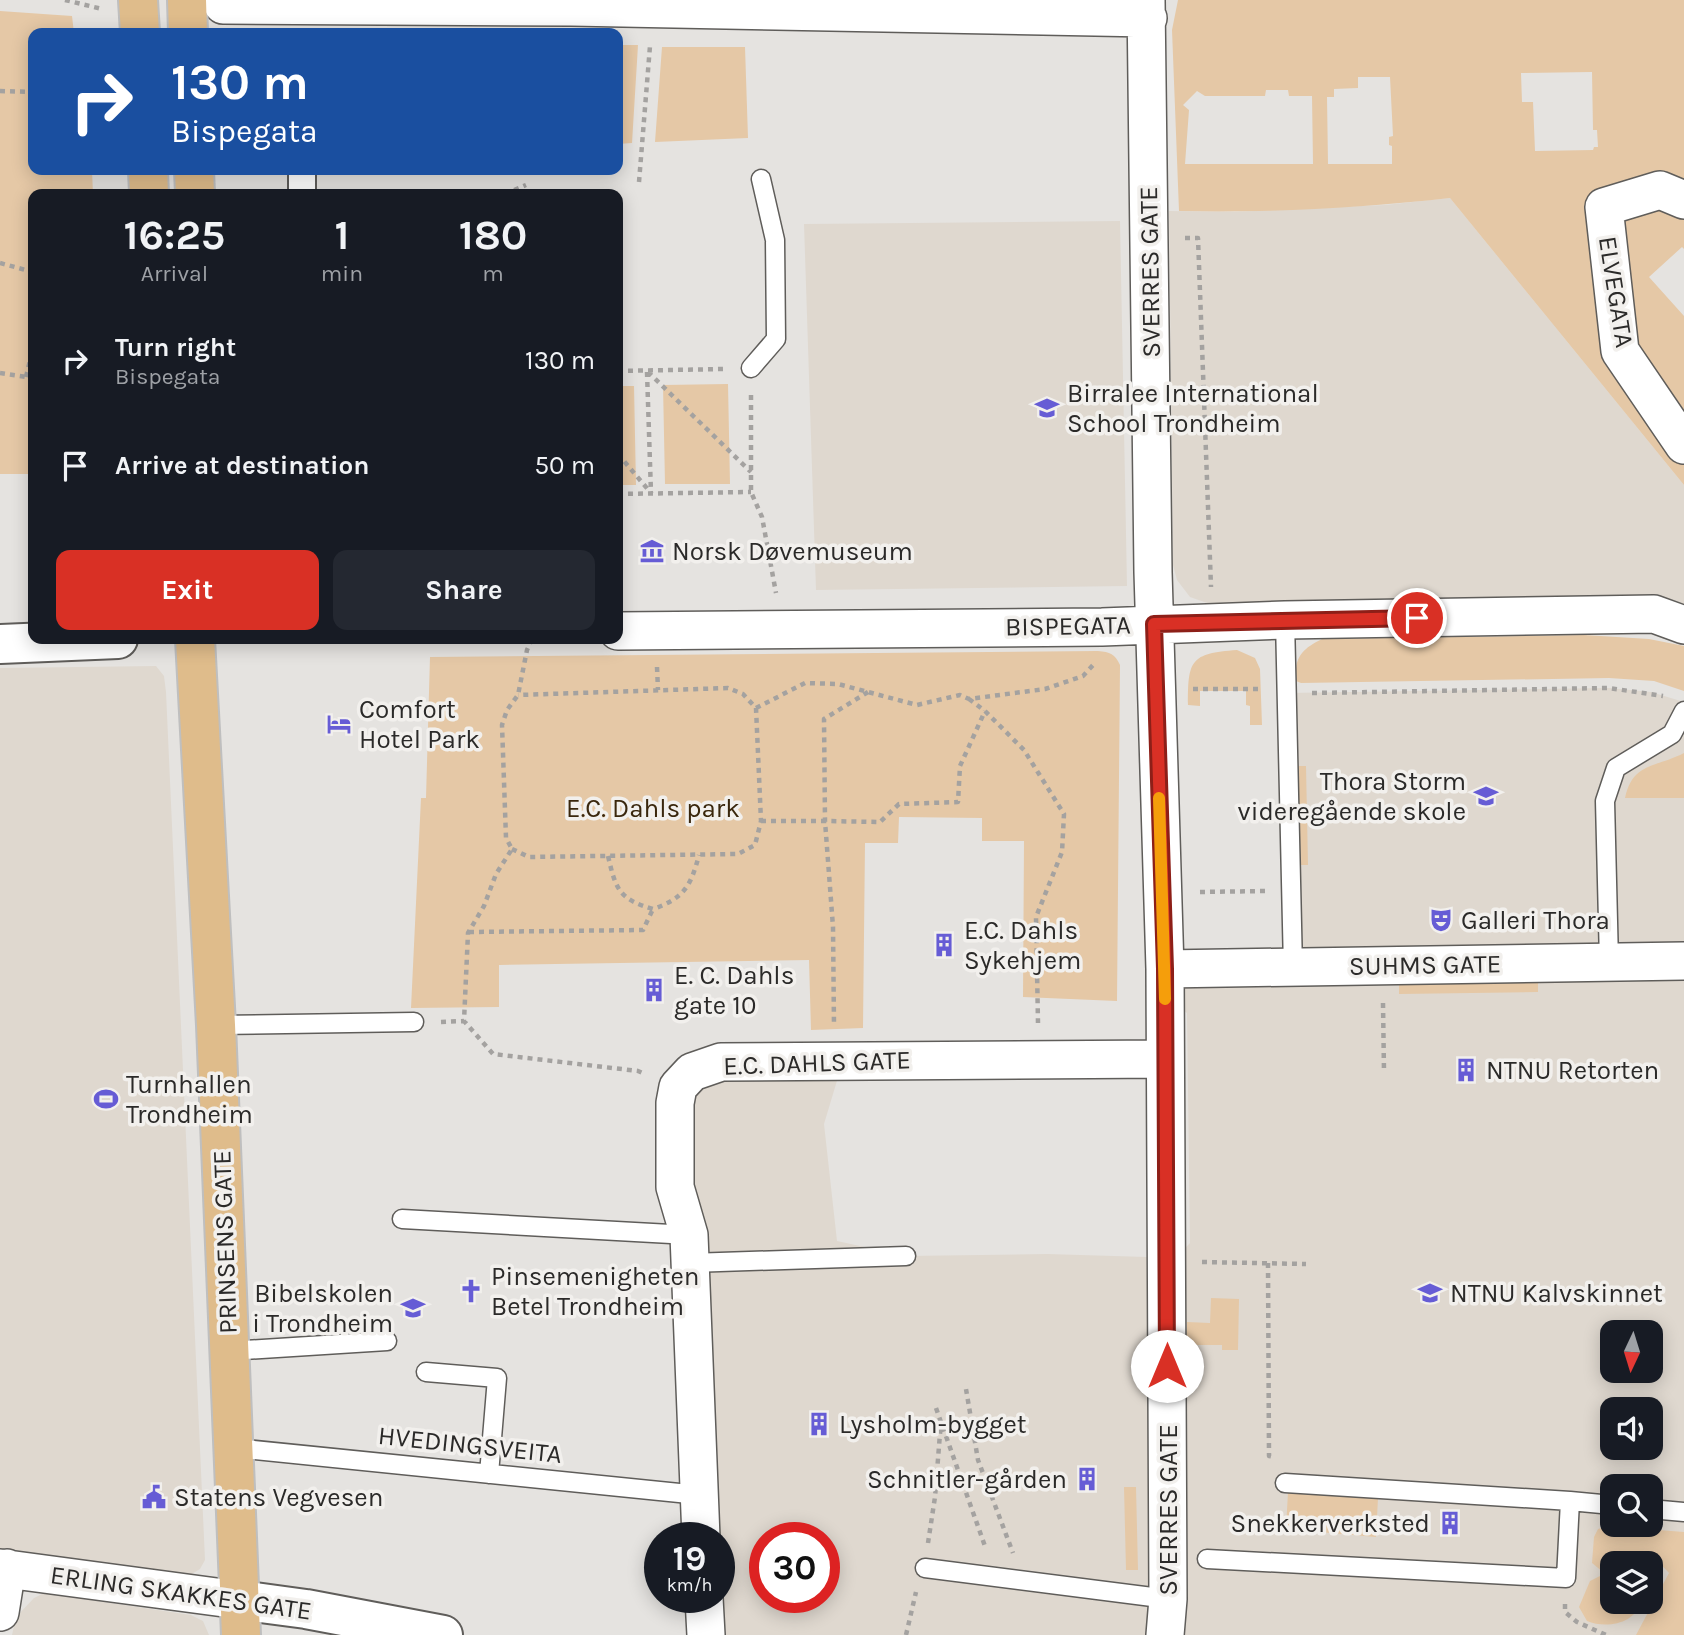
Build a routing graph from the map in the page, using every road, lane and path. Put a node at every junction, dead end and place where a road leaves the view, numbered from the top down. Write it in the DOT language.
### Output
graph roads {
  1 [pos="65,0"];
  2 [pos="205,2"];
  3 [pos="571,4"];
  4 [pos="122,5"];
  5 [pos="838,6"];
  6 [pos="1147,9"];
  7 [pos="137,28"];
  8 [pos="191,28"];
  9 [pos="650,46"];
  10 [pos="0,91"];
  11 [pos="28,92"];
  12 [pos="761,179"];
  13 [pos="639,182"];
  14 [pos="526,185"];
  15 [pos="517,189"];
  16 [pos="1684,200"];
  17 [pos="1177,237"];
  18 [pos="0,263"];
  19 [pos="28,271"];
  20 [pos="751,368"];
  21 [pos="28,369"];
  22 [pos="623,371"];
  23 [pos="647,371"];
  24 [pos="0,373"];
  25 [pos="26,377"];
  26 [pos="1684,445"];
  27 [pos="623,460"];
  28 [pos="751,472"];
  29 [pos="751,492"];
  30 [pos="623,494"];
  31 [pos="651,494"];
  32 [pos="1212,592"];
  33 [pos="778,604"];
  34 [pos="1285,620"];
  35 [pos="1154,624"];
  36 [pos="1684,625"];
  37 [pos="623,631"];
  38 [pos="28,642"];
  39 [pos="0,643"];
  40 [pos="195,644"];
  41 [pos="530,644"];
  42 [pos="1095,662"];
  43 [pos="1182,690"];
  44 [pos="868,692"];
  45 [pos="1286,693"];
  46 [pos="518,695"];
  47 [pos="969,699"];
  48 [pos="1679,705"];
  49 [pos="756,708"];
  50 [pos="985,711"];
  51 [pos="761,821"];
  52 [pos="825,821"];
  53 [pos="512,849"];
  54 [pos="699,855"];
  55 [pos="608,856"];
  56 [pos="1290,890"];
  57 [pos="1195,892"];
  58 [pos="653,909"];
  59 [pos="468,933"];
  60 [pos="1684,961"];
  61 [pos="1609,962"];
  62 [pos="1293,968"];
  63 [pos="1165,969"];
  64 [pos="1382,995"];
  65 [pos="414,1022"];
  66 [pos="216,1025"];
  67 [pos="1039,1059"];
  68 [pos="1165,1059"];
  69 [pos="834,1060"];
  70 [pos="1384,1072"];
  71 [pos="678,1087"];
  72 [pos="402,1219"];
  73 [pos="689,1249"];
  74 [pos="906,1256"];
  75 [pos="1201,1262"];
  76 [pos="1268,1263"];
  77 [pos="1306,1264"];
  78 [pos="387,1341"];
  79 [pos="229,1351"];
  80 [pos="426,1372"];
  81 [pos="966,1389"];
  82 [pos="936,1408"];
  83 [pos="941,1421"];
  84 [pos="235,1448"];
  85 [pos="489,1474"];
  86 [pos="1285,1483"];
  87 [pos="699,1495"];
  88 [pos="1570,1501"];
  89 [pos="1600,1504"];
  90 [pos="1663,1510"];
  91 [pos="1684,1512"];
  92 [pos="700,1522"];
  93 [pos="1207,1559"];
  94 [pos="4,1568"];
  95 [pos="925,1568"];
  96 [pos="996,1576"];
  97 [pos="1566,1578"];
  98 [pos="1023,1580"];
  99 [pos="1168,1599"];
  100 [pos="0,1612"];
  101 [pos="704,1613"];
  102 [pos="240,1618"];
  103 [pos="443,1635"];
  104 [pos="705,1635"];
  105 [pos="906,1635"];
  106 [pos="1165,1635"];
  107 [pos="1606,1635"];
  1 -- 4 [label="path"];
  2 -- 3 [label="street"];
  2 -- 8 [label="main road"];
  3 -- 5 [label="street"];
  4 -- 7 [label="main road"];
  5 -- 6 [label="street"];
  6 -- 35 [label="street, SVERRES GATE"];
  9 -- 13 [label="path"];
  10 -- 11 [label="path"];
  12 -- 20 [label="lane"];
  14 -- 15 [label="path"];
  16 -- 26 [label="street, ELVEGATA"];
  17 -- 32 [label="path"];
  18 -- 19 [label="path"];
  20 -- 23 [label="path"];
  20 -- 28 [label="path"];
  21 -- 25 [label="path"];
  22 -- 23 [label="path"];
  23 -- 28 [label="path"];
  23 -- 31 [label="path"];
  24 -- 25 [label="path"];
  27 -- 31 [label="path"];
  28 -- 29 [label="path"];
  29 -- 31 [label="path"];
  29 -- 33 [label="path"];
  30 -- 31 [label="path"];
  34 -- 35 [label="street, BISPEGATA"];
  34 -- 36 [label="street, BISPEGATA"];
  34 -- 45 [label="lane"];
  35 -- 37 [label="street, BISPEGATA"];
  35 -- 63 [label="street, SVERRES GATE"];
  38 -- 39 [label="street"];
  40 -- 66 [label="main road, PRINSENS GATE"];
  41 -- 46 [label="path"];
  42 -- 47 [label="path"];
  43 -- 45 [label="path"];
  44 -- 47 [label="path"];
  44 -- 49 [label="path"];
  44 -- 52 [label="path"];
  45 -- 48 [label="path"];
  45 -- 56 [label="lane"];
  46 -- 49 [label="path"];
  46 -- 53 [label="path"];
  47 -- 50 [label="path"];
  48 -- 61 [label="lane"];
  49 -- 51 [label="path"];
  50 -- 52 [label="path"];
  50 -- 67 [label="path"];
  51 -- 52 [label="path"];
  51 -- 54 [label="path"];
  52 -- 69 [label="path"];
  53 -- 55 [label="path"];
  53 -- 59 [label="path"];
  54 -- 55 [label="path"];
  54 -- 58 [label="path"];
  55 -- 58 [label="path"];
  56 -- 57 [label="path"];
  56 -- 62 [label="lane"];
  58 -- 59 [label="path"];
  59 -- 71 [label="path"];
  60 -- 61 [label="street, SUHMS GATE"];
  61 -- 62 [label="street, SUHMS GATE"];
  62 -- 63 [label="street, SUHMS GATE"];
  63 -- 68 [label="street, SVERRES GATE"];
  64 -- 70 [label="path"];
  65 -- 66 [label="lane"];
  66 -- 79 [label="main road, PRINSENS GATE"];
  67 -- 68 [label="street, E.C. DAHLS GATE"];
  67 -- 69 [label="street, E.C. DAHLS GATE"];
  68 -- 99 [label="street, SVERRES GATE"];
  69 -- 71 [label="street, E.C. DAHLS GATE"];
  71 -- 73 [label="street"];
  72 -- 73 [label="lane"];
  73 -- 74 [label="lane"];
  73 -- 87 [label="street"];
  75 -- 76 [label="path"];
  76 -- 77 [label="path"];
  76 -- 86 [label="path"];
  78 -- 79 [label="lane"];
  79 -- 84 [label="main road, PRINSENS GATE"];
  80 -- 85 [label="lane"];
  81 -- 98 [label="path"];
  82 -- 83 [label="path"];
  83 -- 95 [label="path"];
  83 -- 96 [label="path"];
  84 -- 85 [label="lane, HVEDINGSVEITA"];
  84 -- 102 [label="main road, PRINSENS GATE"];
  85 -- 87 [label="lane, HVEDINGSVEITA"];
  86 -- 88 [label="lane"];
  87 -- 92 [label="street"];
  88 -- 89 [label="lane"];
  88 -- 97 [label="lane"];
  90 -- 91 [label="lane"];
  93 -- 97 [label="lane"];
  94 -- 100 [label="street"];
  94 -- 102 [label="street, ERLING SKAKKES GATE"];
  95 -- 96 [label="lane"];
  95 -- 105 [label="path"];
  96 -- 98 [label="lane"];
  97 -- 107 [label="path"];
  98 -- 99 [label="lane"];
  99 -- 106 [label="street, SVERRES GATE"];
  101 -- 104 [label="street"];
  102 -- 103 [label="street, ERLING SKAKKES GATE"];
}
